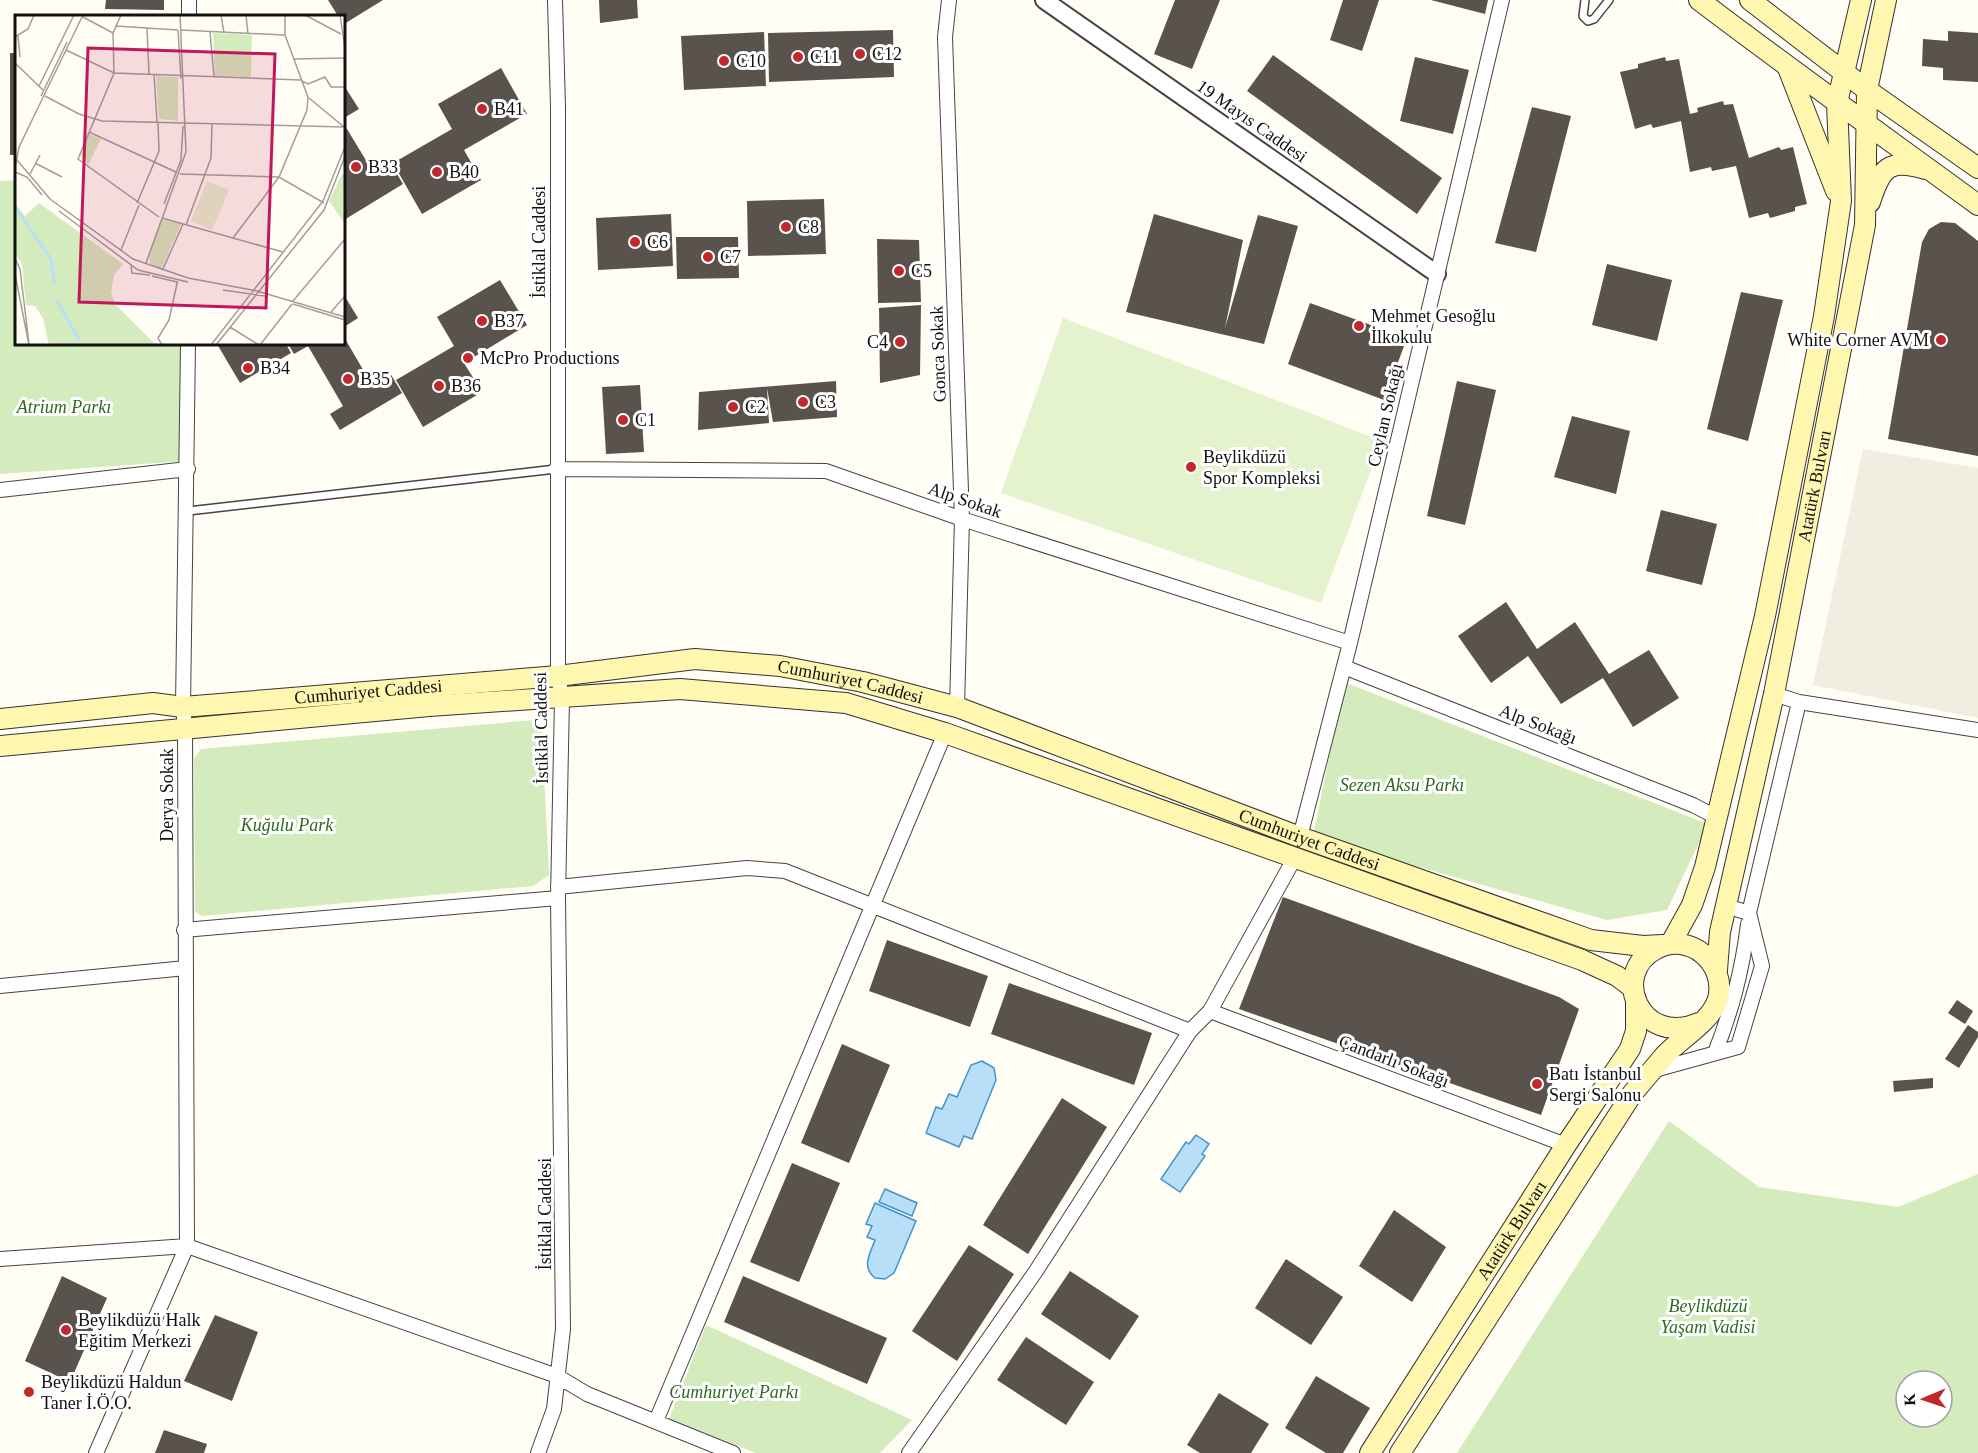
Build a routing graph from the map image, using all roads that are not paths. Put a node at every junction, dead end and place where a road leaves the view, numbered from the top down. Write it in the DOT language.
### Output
graph roads {
  1 [pos="555,0"];
  2 [pos="949,0"];
  3 [pos="1044,0"];
  4 [pos="1502,0"];
  5 [pos="1585,0"];
  6 [pos="1609,0"];
  7 [pos="1699,0"];
  8 [pos="1750,0"];
  9 [pos="1861,0"];
  10 [pos="1886,0"];
  11 [pos="1788,68"];
  12 [pos="1843,71"];
  13 [pos="1867,90"];
  14 [pos="1837,103"];
  15 [pos="1866,126"];
  16 [pos="1978,168"];
  17 [pos="1943,179"];
  18 [pos="1841,201"];
  19 [pos="1978,205"];
  20 [pos="1865,216"];
  21 [pos="1437,274"];
  22 [pos="188,345"];
  23 [pos="188,469"];
  24 [pos="556,469"];
  25 [pos="0,490"];
  26 [pos="188,511"];
  27 [pos="962,519"];
  28 [pos="1350,643"];
  29 [pos="1344,667"];
  30 [pos="558,676"];
  31 [pos="1774,694"];
  32 [pos="562,698"];
  33 [pos="1799,702"];
  34 [pos="183,707"];
  35 [pos="957,707"];
  36 [pos="0,719"];
  37 [pos="185,728"];
  38 [pos="1978,730"];
  39 [pos="945,733"];
  40 [pos="0,746"];
  41 [pos="1718,818"];
  42 [pos="1300,837"];
  43 [pos="1294,859"];
  44 [pos="558,892"];
  45 [pos="874,906"];
  46 [pos="1726,906"];
  47 [pos="1749,913"];
  48 [pos="184,930"];
  49 [pos="1667,944"];
  50 [pos="186,969"];
  51 [pos="1717,970"];
  52 [pos="0,986"];
  53 [pos="1635,995"];
  54 [pos="1210,1011"];
  55 [pos="1699,1023"];
  56 [pos="1190,1031"];
  57 [pos="1651,1071"];
  58 [pos="1566,1145"];
  59 [pos="187,1246"];
  60 [pos="0,1259"];
  61 [pos="557,1376"];
  62 [pos="656,1421"];
  63 [pos="96,1453"];
  64 [pos="538,1453"];
  65 [pos="733,1453"];
  66 [pos="909,1453"];
  67 [pos="1370,1453"];
  68 [pos="1400,1453"];
  1 -- 24 [label="street, İstiklal Caddesi"];
  2 -- 27 [label="street, Gonca Sokak"];
  3 -- 21 [label="street, 19 Mayıs Caddesi"];
  4 -- 21 [label="street, Ceylan Sokağı"];
  5 -- 6 [label="lane"];
  7 -- 11 [label="main road"];
  8 -- 12 [label="main road"];
  9 -- 12 [label="main road, Atatürk Bulvarı"];
  10 -- 13 [label="main road, Atatürk Bulvarı"];
  11 -- 14 [label="main road"];
  11 -- 18 [label="main road"];
  12 -- 13 [label="main road"];
  12 -- 14 [label="main road, Atatürk Bulvarı"];
  13 -- 15 [label="main road, Atatürk Bulvarı"];
  13 -- 16 [label="main road"];
  14 -- 15 [label="main road"];
  14 -- 18 [label="main road, Atatürk Bulvarı"];
  15 -- 17 [label="main road"];
  15 -- 20 [label="main road, Atatürk Bulvarı"];
  17 -- 19 [label="main road"];
  17 -- 20 [label="main road"];
  18 -- 41 [label="main road, Atatürk Bulvarı"];
  20 -- 31 [label="main road, Atatürk Bulvarı"];
  21 -- 28 [label="street, Ceylan Sokağı"];
  22 -- 23 [label="street, Derya Sokak"];
  23 -- 25 [label="street"];
  23 -- 26 [label="street, Derya Sokak"];
  24 -- 26 [label="lane"];
  24 -- 27 [label="street, Alp Sokak"];
  24 -- 30 [label="street, İstiklal Caddesi"];
  26 -- 34 [label="street, Derya Sokak"];
  27 -- 28 [label="street, Alp Sokak"];
  27 -- 35 [label="street, Gonca Sokak"];
  28 -- 29 [label="street, Ceylan Sokağı"];
  29 -- 41 [label="street, Alp Sokağı"];
  29 -- 42 [label="street, Ceylan Sokağı"];
  30 -- 32 [label="street, İstiklal Caddesi"];
  30 -- 34 [label="main road, Cumhuriyet Caddesi"];
  30 -- 35 [label="main road, Cumhuriyet Caddesi"];
  31 -- 33 [label="street"];
  31 -- 46 [label="main road, Atatürk Bulvarı"];
  32 -- 37 [label="main road, Cumhuriyet Caddesi"];
  32 -- 39 [label="main road, Cumhuriyet Caddesi"];
  32 -- 44 [label="street, İstiklal Caddesi"];
  33 -- 38 [label="street"];
  33 -- 47 [label="street"];
  34 -- 36 [label="main road, Cumhuriyet Caddesi"];
  34 -- 37 [label="street, Derya Sokak"];
  35 -- 39 [label="main road"];
  35 -- 42 [label="main road, Cumhuriyet Caddesi"];
  37 -- 40 [label="main road, Cumhuriyet Caddesi"];
  37 -- 48 [label="street, Derya Sokak"];
  39 -- 43 [label="main road, Cumhuriyet Caddesi"];
  39 -- 45 [label="street"];
  41 -- 49 [label="main road, Atatürk Bulvarı"];
  42 -- 43 [label="main road"];
  42 -- 49 [label="main road, Cumhuriyet Caddesi"];
  43 -- 53 [label="main road, Cumhuriyet Caddesi"];
  43 -- 54 [label="street"];
  44 -- 45 [label="street"];
  44 -- 48 [label="street"];
  44 -- 61 [label="street, İstiklal Caddesi"];
  45 -- 56 [label="street"];
  45 -- 62 [label="street"];
  46 -- 47 [label="street"];
  46 -- 51 [label="main road, Atatürk Bulvarı"];
  47 -- 57 [label="street"];
  48 -- 50 [label="street, Derya Sokak"];
  49 -- 51 [label="main road"];
  49 -- 53 [label="main road"];
  50 -- 52 [label="street"];
  50 -- 59 [label="street, Derya Sokak"];
  51 -- 55 [label="main road"];
  53 -- 55 [label="main road"];
  53 -- 58 [label="main road, Atatürk Bulvarı"];
  54 -- 56 [label="street"];
  54 -- 58 [label="street, Çandarlı Sokağı"];
  55 -- 57 [label="main road"];
  56 -- 66 [label="street"];
  57 -- 68 [label="main road"];
  58 -- 67 [label="main road, Atatürk Bulvarı"];
  59 -- 60 [label="street"];
  59 -- 61 [label="street"];
  59 -- 63 [label="street"];
  61 -- 62 [label="street"];
  61 -- 64 [label="street, İstiklal Caddesi"];
  62 -- 65 [label="street"];
}
